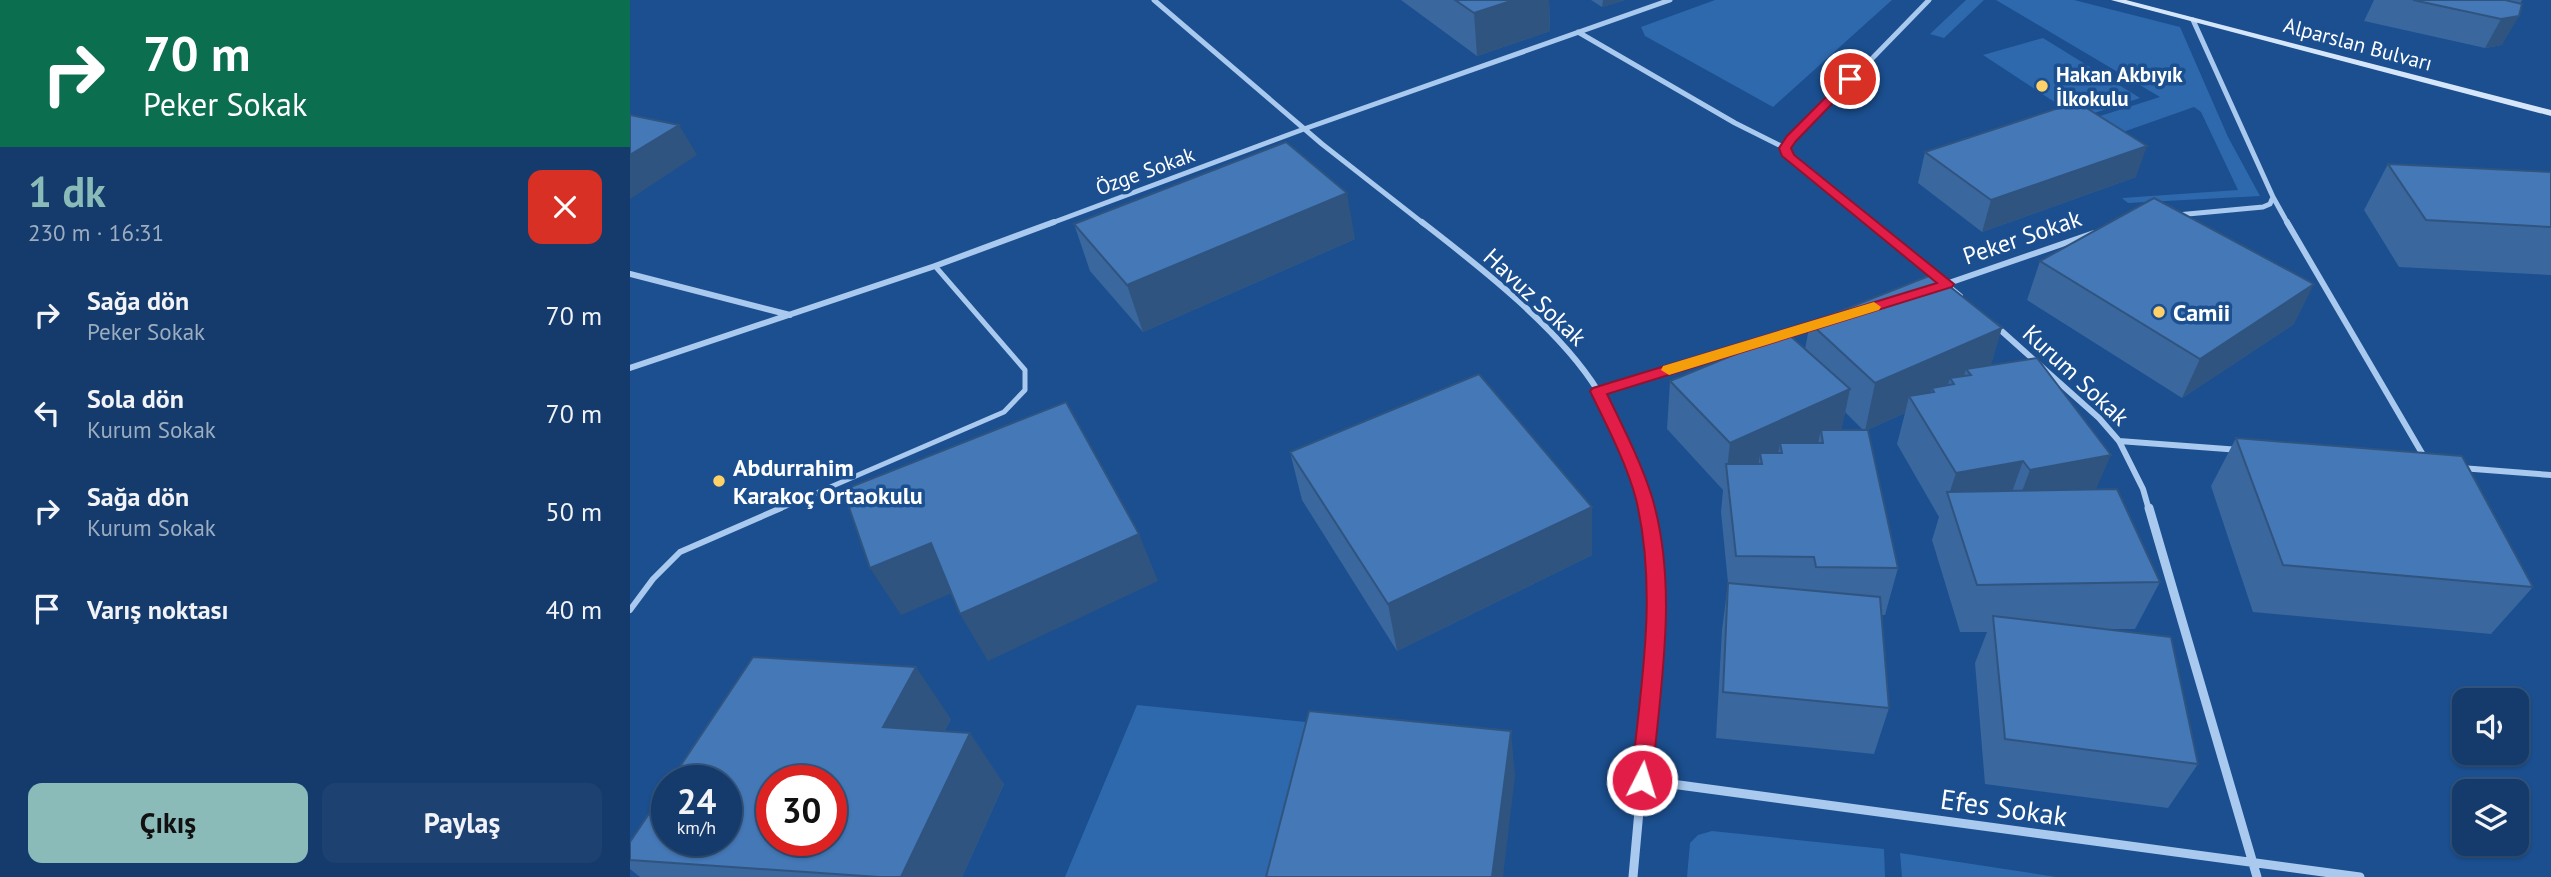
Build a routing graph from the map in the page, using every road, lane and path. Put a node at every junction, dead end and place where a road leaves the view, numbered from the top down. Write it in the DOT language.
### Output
graph roads {
  1 [pos="1154,0"];
  2 [pos="1670,0"];
  3 [pos="1929,0"];
  4 [pos="2115,0"];
  5 [pos="2193,20"];
  6 [pos="1578,32"];
  7 [pos="2551,113"];
  8 [pos="1304,129"];
  9 [pos="1785,148"];
  10 [pos="2273,197"];
  11 [pos="2163,216"];
  12 [pos="2099,231"];
  13 [pos="935,266"];
  14 [pos="630,274"];
  15 [pos="1947,284"];
  16 [pos="1935,288"];
  17 [pos="1967,301"];
  18 [pos="790,315"];
  19 [pos="1987,319"];
  20 [pos="1823,322"];
  21 [pos="630,368"];
  22 [pos="1598,391"];
  23 [pos="2119,441"];
  24 [pos="2254,451"];
  25 [pos="2416,464"];
  26 [pos="2456,467"];
  27 [pos="2551,475"];
  28 [pos="630,610"];
  29 [pos="1642,780"];
  30 [pos="2253,863"];
  31 [pos="1633,877"];
  32 [pos="2257,877"];
  33 [pos="2360,877"];
  1 -- 8 [label="street, Havuz Sokak"];
  2 -- 6 [label="street, Özge Sokak"];
  3 -- 9 [label="street"];
  4 -- 5 [label="street, Alparslan Bulvarı"];
  5 -- 7 [label="street, Alparslan Bulvarı"];
  5 -- 10 [label="street"];
  6 -- 8 [label="street, Özge Sokak"];
  6 -- 9 [label="street"];
  8 -- 13 [label="street, Özge Sokak"];
  8 -- 22 [label="street, Havuz Sokak"];
  9 -- 15 [label="street"];
  10 -- 11 [label="street"];
  10 -- 25 [label="street"];
  12 -- 15 [label="street, Peker Sokak"];
  13 -- 18 [label="street, Özge Sokak"];
  13 -- 28 [label="lane"];
  14 -- 18 [label="street"];
  15 -- 16 [label="street, Peker Sokak"];
  15 -- 17 [label="street"];
  18 -- 21 [label="street, Özge Sokak"];
  19 -- 23 [label="street, Kurum Sokak"];
  20 -- 22 [label="street"];
  22 -- 29 [label="street, Havuz Sokak"];
  23 -- 24 [label="street"];
  23 -- 30 [label="street, Kurum Sokak"];
  26 -- 27 [label="street"];
  29 -- 30 [label="street, Efes Sokak"];
  29 -- 31 [label="street, Havuz Sokak"];
  30 -- 32 [label="street, Kurum Sokak"];
  30 -- 33 [label="street, Efes Sokak"];
}
